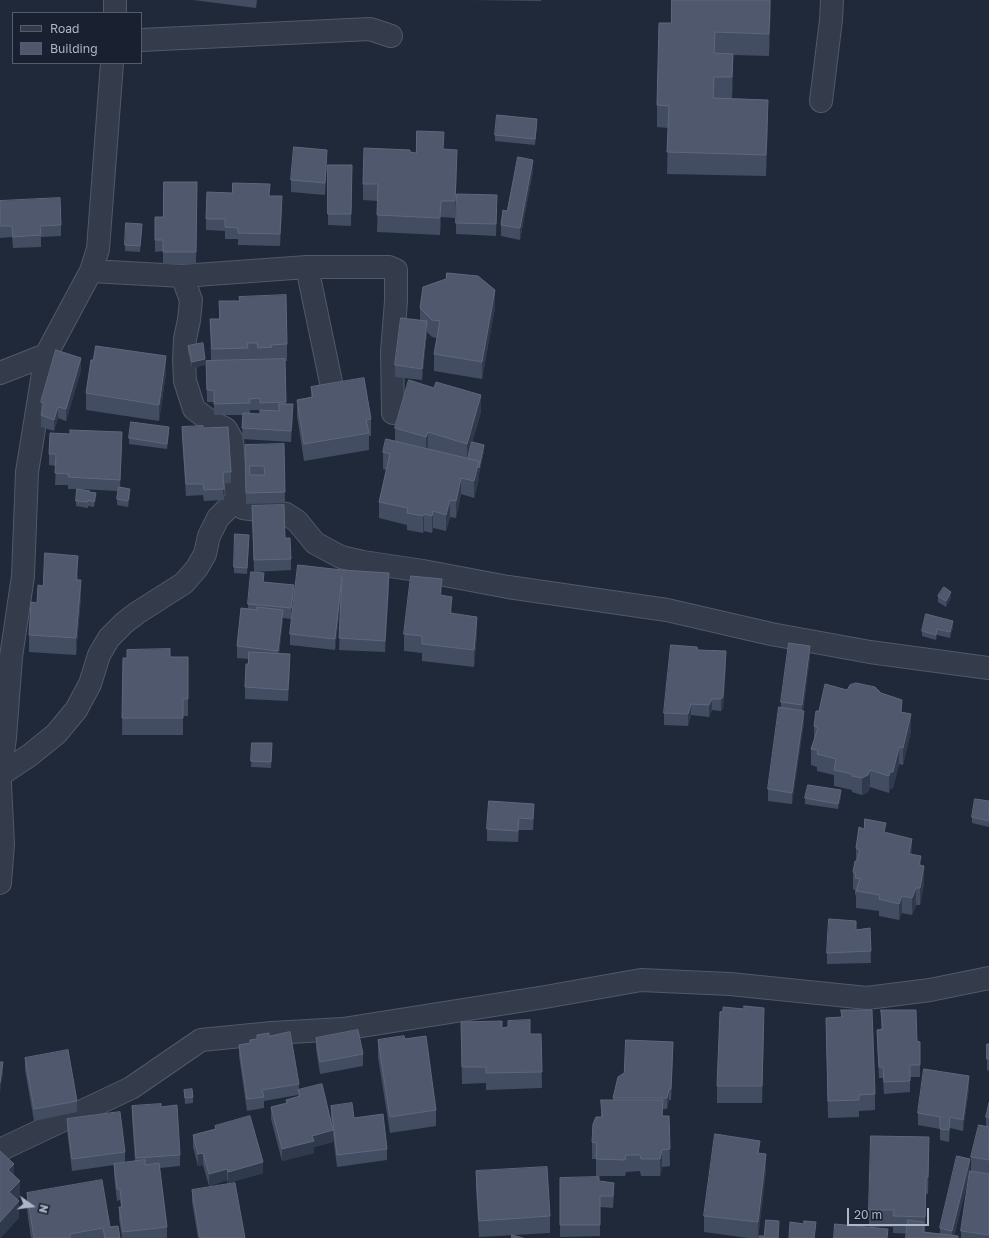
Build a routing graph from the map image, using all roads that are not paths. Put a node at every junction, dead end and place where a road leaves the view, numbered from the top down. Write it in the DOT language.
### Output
graph roads {
  1 [pos="115,0"];
  2 [pos="832,0"];
  3 [pos="115,12"];
  4 [pos="391,36"];
  5 [pos="142,40"];
  6 [pos="112,64"];
  7 [pos="821,101"];
  8 [pos="306,267"];
  9 [pos="91,271"];
  10 [pos="182,276"];
  11 [pos="46,355"];
  12 [pos="0,374"];
  13 [pos="333,392"];
  14 [pos="393,413"];
  15 [pos="237,499"];
  16 [pos="989,668"];
  17 [pos="0,774"];
  18 [pos="0,784"];
  19 [pos="0,883"];
  20 [pos="989,978"];
  21 [pos="0,1150"];
  1 -- 3 [label="street"];
  2 -- 7 [label="street"];
  4 -- 5 [label="street"];
  6 -- 9 [label="street"];
  8 -- 10 [label="street"];
  8 -- 13 [label="street"];
  8 -- 14 [label="street"];
  9 -- 10 [label="street"];
  9 -- 11 [label="street"];
  10 -- 15 [label="street"];
  11 -- 12 [label="street"];
  11 -- 17 [label="street"];
  15 -- 16 [label="street"];
  15 -- 17 [label="street"];
  18 -- 19 [label="street"];
  20 -- 21 [label="street"];
}
